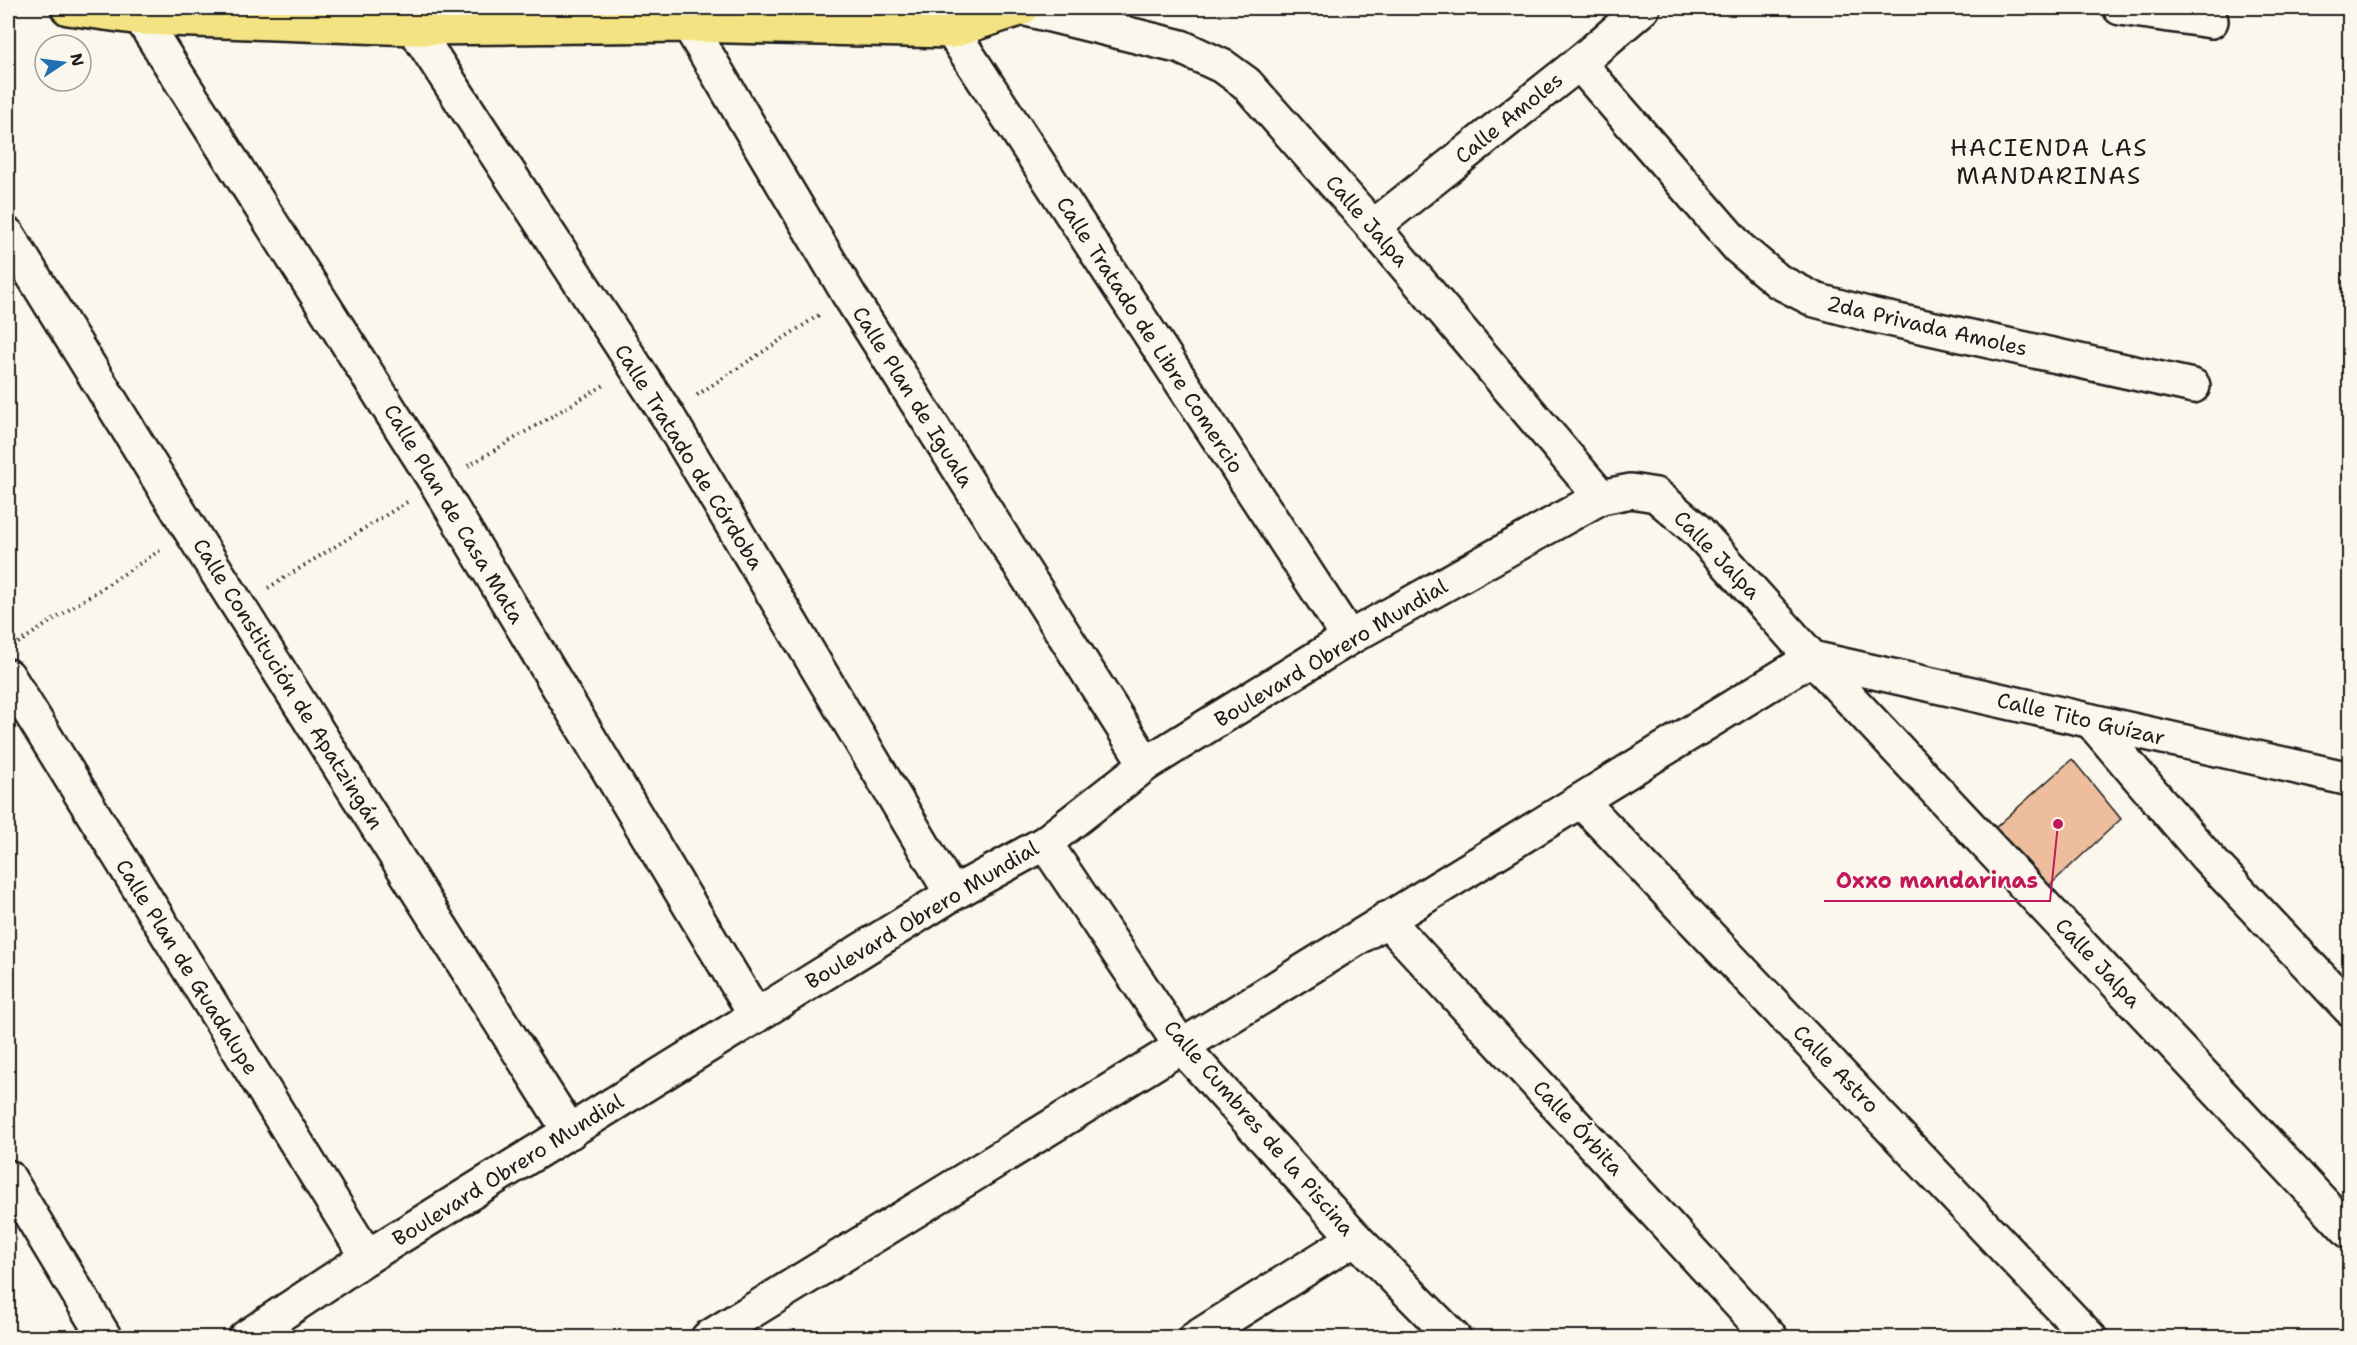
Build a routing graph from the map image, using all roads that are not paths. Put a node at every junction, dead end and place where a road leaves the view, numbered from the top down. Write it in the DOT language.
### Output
graph roads {
  1 [pos="68,8"];
  2 [pos="1022,8"];
  3 [pos="1643,8"];
  4 [pos="2120,8"];
  5 [pos="141,18"];
  6 [pos="2211,21"];
  7 [pos="689,25"];
  8 [pos="414,28"];
  9 [pos="952,31"];
  10 [pos="1579,63"];
  11 [pos="1373,227"];
  12 [pos="8,235"];
  13 [pos="2193,386"];
  14 [pos="1601,497"];
  15 [pos="1349,638"];
  16 [pos="1812,658"];
  17 [pos="8,676"];
  18 [pos="2091,721"];
  19 [pos="1146,764"];
  20 [pos="2349,779"];
  21 [pos="1581,801"];
  22 [pos="1045,843"];
  23 [pos="952,894"];
  24 [pos="1386,919"];
  25 [pos="2349,1009"];
  26 [pos="756,1016"];
  27 [pos="1181,1046"];
  28 [pos="570,1132"];
  29 [pos="8,1177"];
  30 [pos="2349,1232"];
  31 [pos="1355,1238"];
  32 [pos="367,1257"];
  33 [pos="1761,1334"];
  34 [pos="105,1338"];
  35 [pos="245,1338"];
  36 [pos="708,1338"];
  37 [pos="1196,1338"];
  38 [pos="1454,1338"];
  39 [pos="2091,1338"];
  1 -- 5 [label="main road"];
  2 -- 9 [label="main road"];
  2 -- 11 [label="street, Calle Jalpa"];
  3 -- 10 [label="street, Calle Amoles"];
  4 -- 6 [label="street"];
  5 -- 8 [label="main road"];
  5 -- 26 [label="street, Calle Plan de Casa Mata"];
  7 -- 8 [label="main road"];
  7 -- 9 [label="main road"];
  7 -- 19 [label="street, Calle Plan de Iguala"];
  8 -- 23 [label="street, Calle Tratado de Córdoba"];
  9 -- 15 [label="street, Calle Tratado de Libre Comercio"];
  10 -- 11 [label="street, Calle Amoles"];
  10 -- 13 [label="street, 2da Privada Amoles"];
  11 -- 14 [label="street, Calle Jalpa"];
  12 -- 28 [label="street, Calle Constitución de Apatzingán"];
  14 -- 15 [label="street, Boulevard Obrero Mundial"];
  14 -- 16 [label="street, Calle Jalpa"];
  15 -- 19 [label="street, Boulevard Obrero Mundial"];
  16 -- 18 [label="street, Calle Tito Guízar"];
  16 -- 21 [label="street"];
  16 -- 30 [label="street, Calle Jalpa"];
  17 -- 32 [label="street, Calle Plan de Guadalupe"];
  18 -- 20 [label="street, Calle Tito Guízar"];
  18 -- 25 [label="street"];
  19 -- 22 [label="street, Boulevard Obrero Mundial"];
  21 -- 24 [label="street"];
  21 -- 39 [label="street, Calle Astro"];
  22 -- 23 [label="street, Boulevard Obrero Mundial"];
  22 -- 27 [label="street, Calle Cumbres de la Piscina"];
  23 -- 26 [label="street, Boulevard Obrero Mundial"];
  24 -- 27 [label="street"];
  24 -- 33 [label="street, Calle Órbita"];
  26 -- 28 [label="street, Boulevard Obrero Mundial"];
  27 -- 31 [label="street, Calle Cumbres de la Piscina"];
  27 -- 36 [label="street"];
  28 -- 32 [label="street, Boulevard Obrero Mundial"];
  29 -- 34 [label="street"];
  31 -- 37 [label="street"];
  31 -- 38 [label="street, Calle Cumbres de la Piscina"];
  32 -- 35 [label="street, Boulevard Obrero Mundial"];
}
